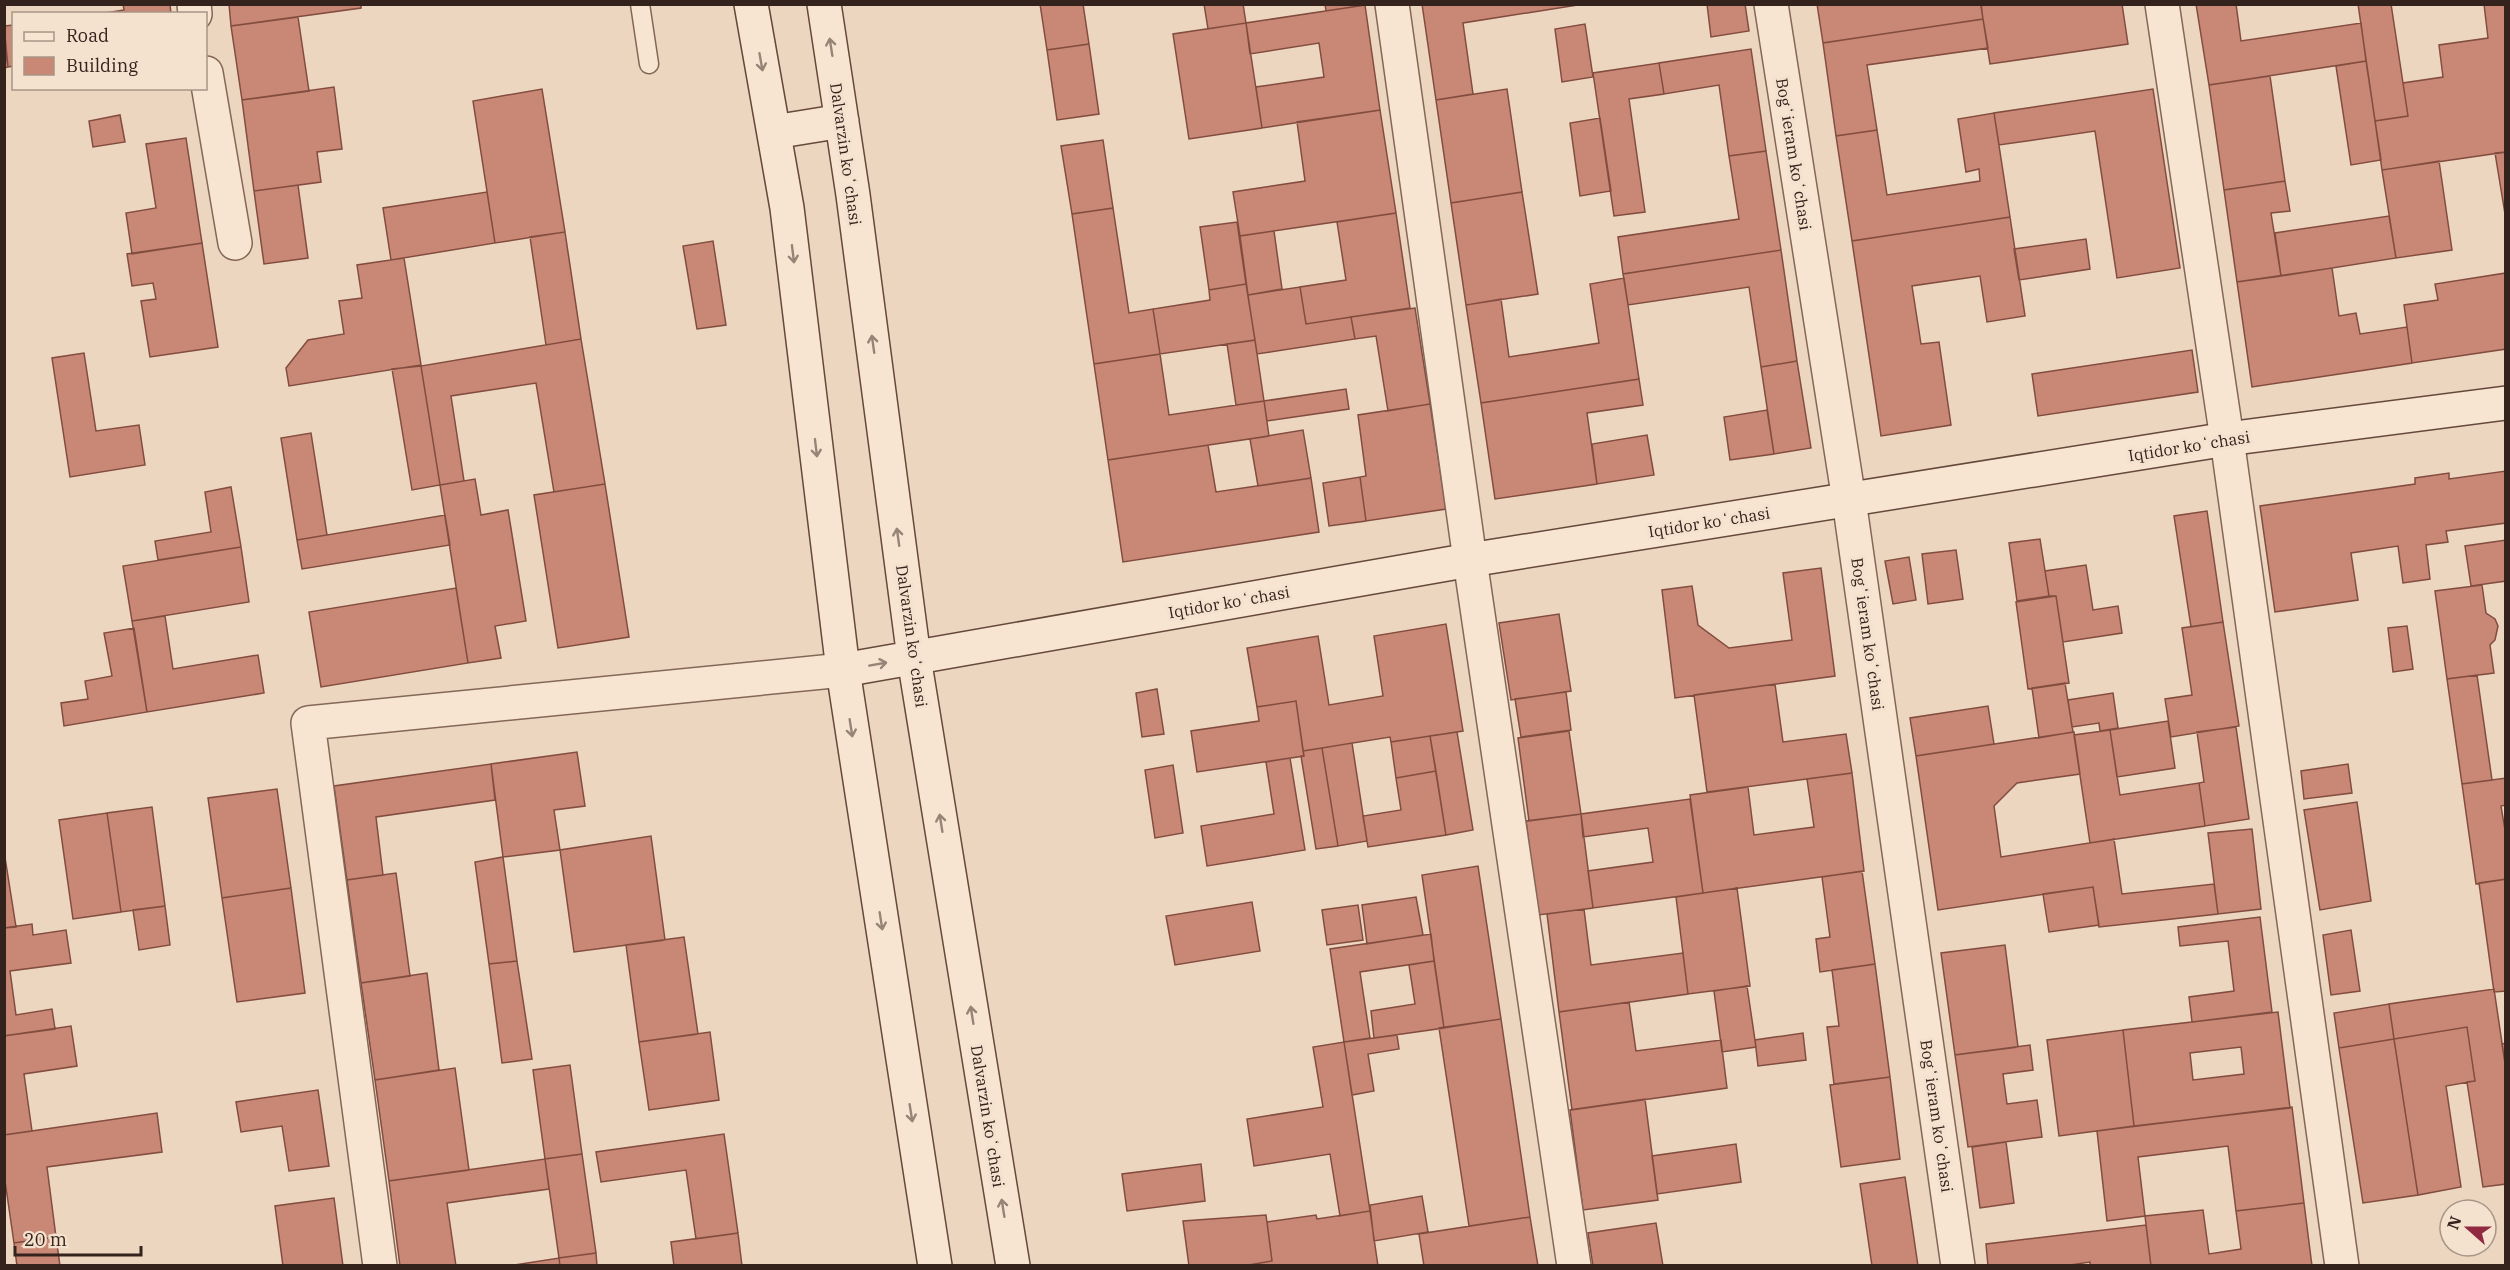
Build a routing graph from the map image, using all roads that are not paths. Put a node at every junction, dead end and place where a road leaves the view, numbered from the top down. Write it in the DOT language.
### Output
graph roads {
  1 [pos="640,4"];
  2 [pos="751,4"];
  3 [pos="824,4"];
  4 [pos="1392,4"];
  5 [pos="1771,4"];
  6 [pos="2162,4"];
  7 [pos="649,63"];
  8 [pos="207,79"];
  9 [pos="842,121"];
  10 [pos="774,132"];
  11 [pos="235,243"];
  12 [pos="2505,403"];
  13 [pos="2227,439"];
  14 [pos="1849,500"];
  15 [pos="1470,560"];
  16 [pos="914,658"];
  17 [pos="843,670"];
  18 [pos="380,1266"];
  19 [pos="935,1266"];
  20 [pos="1013,1266"];
  21 [pos="1574,1266"];
  22 [pos="1958,1266"];
  23 [pos="2342,1266"];
  1 -- 7 [label="lane"];
  2 -- 10 [label="street, one-way"];
  9 -- 3 [label="street, Dalvarzin koʻchasi, one-way"];
  4 -- 15 [label="street"];
  5 -- 14 [label="street, Bogʻieram koʻchasi"];
  6 -- 13 [label="street"];
  8 -- 11 [label="street"];
  9 -- 10 [label="street"];
  16 -- 9 [label="street, Dalvarzin koʻchasi, one-way"];
  10 -- 17 [label="street, one-way"];
  12 -- 13 [label="street, Iqtidor koʻchasi"];
  13 -- 14 [label="street, Iqtidor koʻchasi"];
  13 -- 23 [label="street"];
  14 -- 15 [label="street, Iqtidor koʻchasi"];
  14 -- 22 [label="street, Bogʻieram koʻchasi"];
  15 -- 16 [label="street, Iqtidor koʻchasi"];
  15 -- 21 [label="street"];
  17 -- 16 [label="street, Iqtidor koʻchasi, one-way"];
  20 -- 16 [label="street, Dalvarzin koʻchasi, one-way"];
  17 -- 18 [label="street, Iqtidor koʻchasi"];
  17 -- 19 [label="street, one-way"];
}
